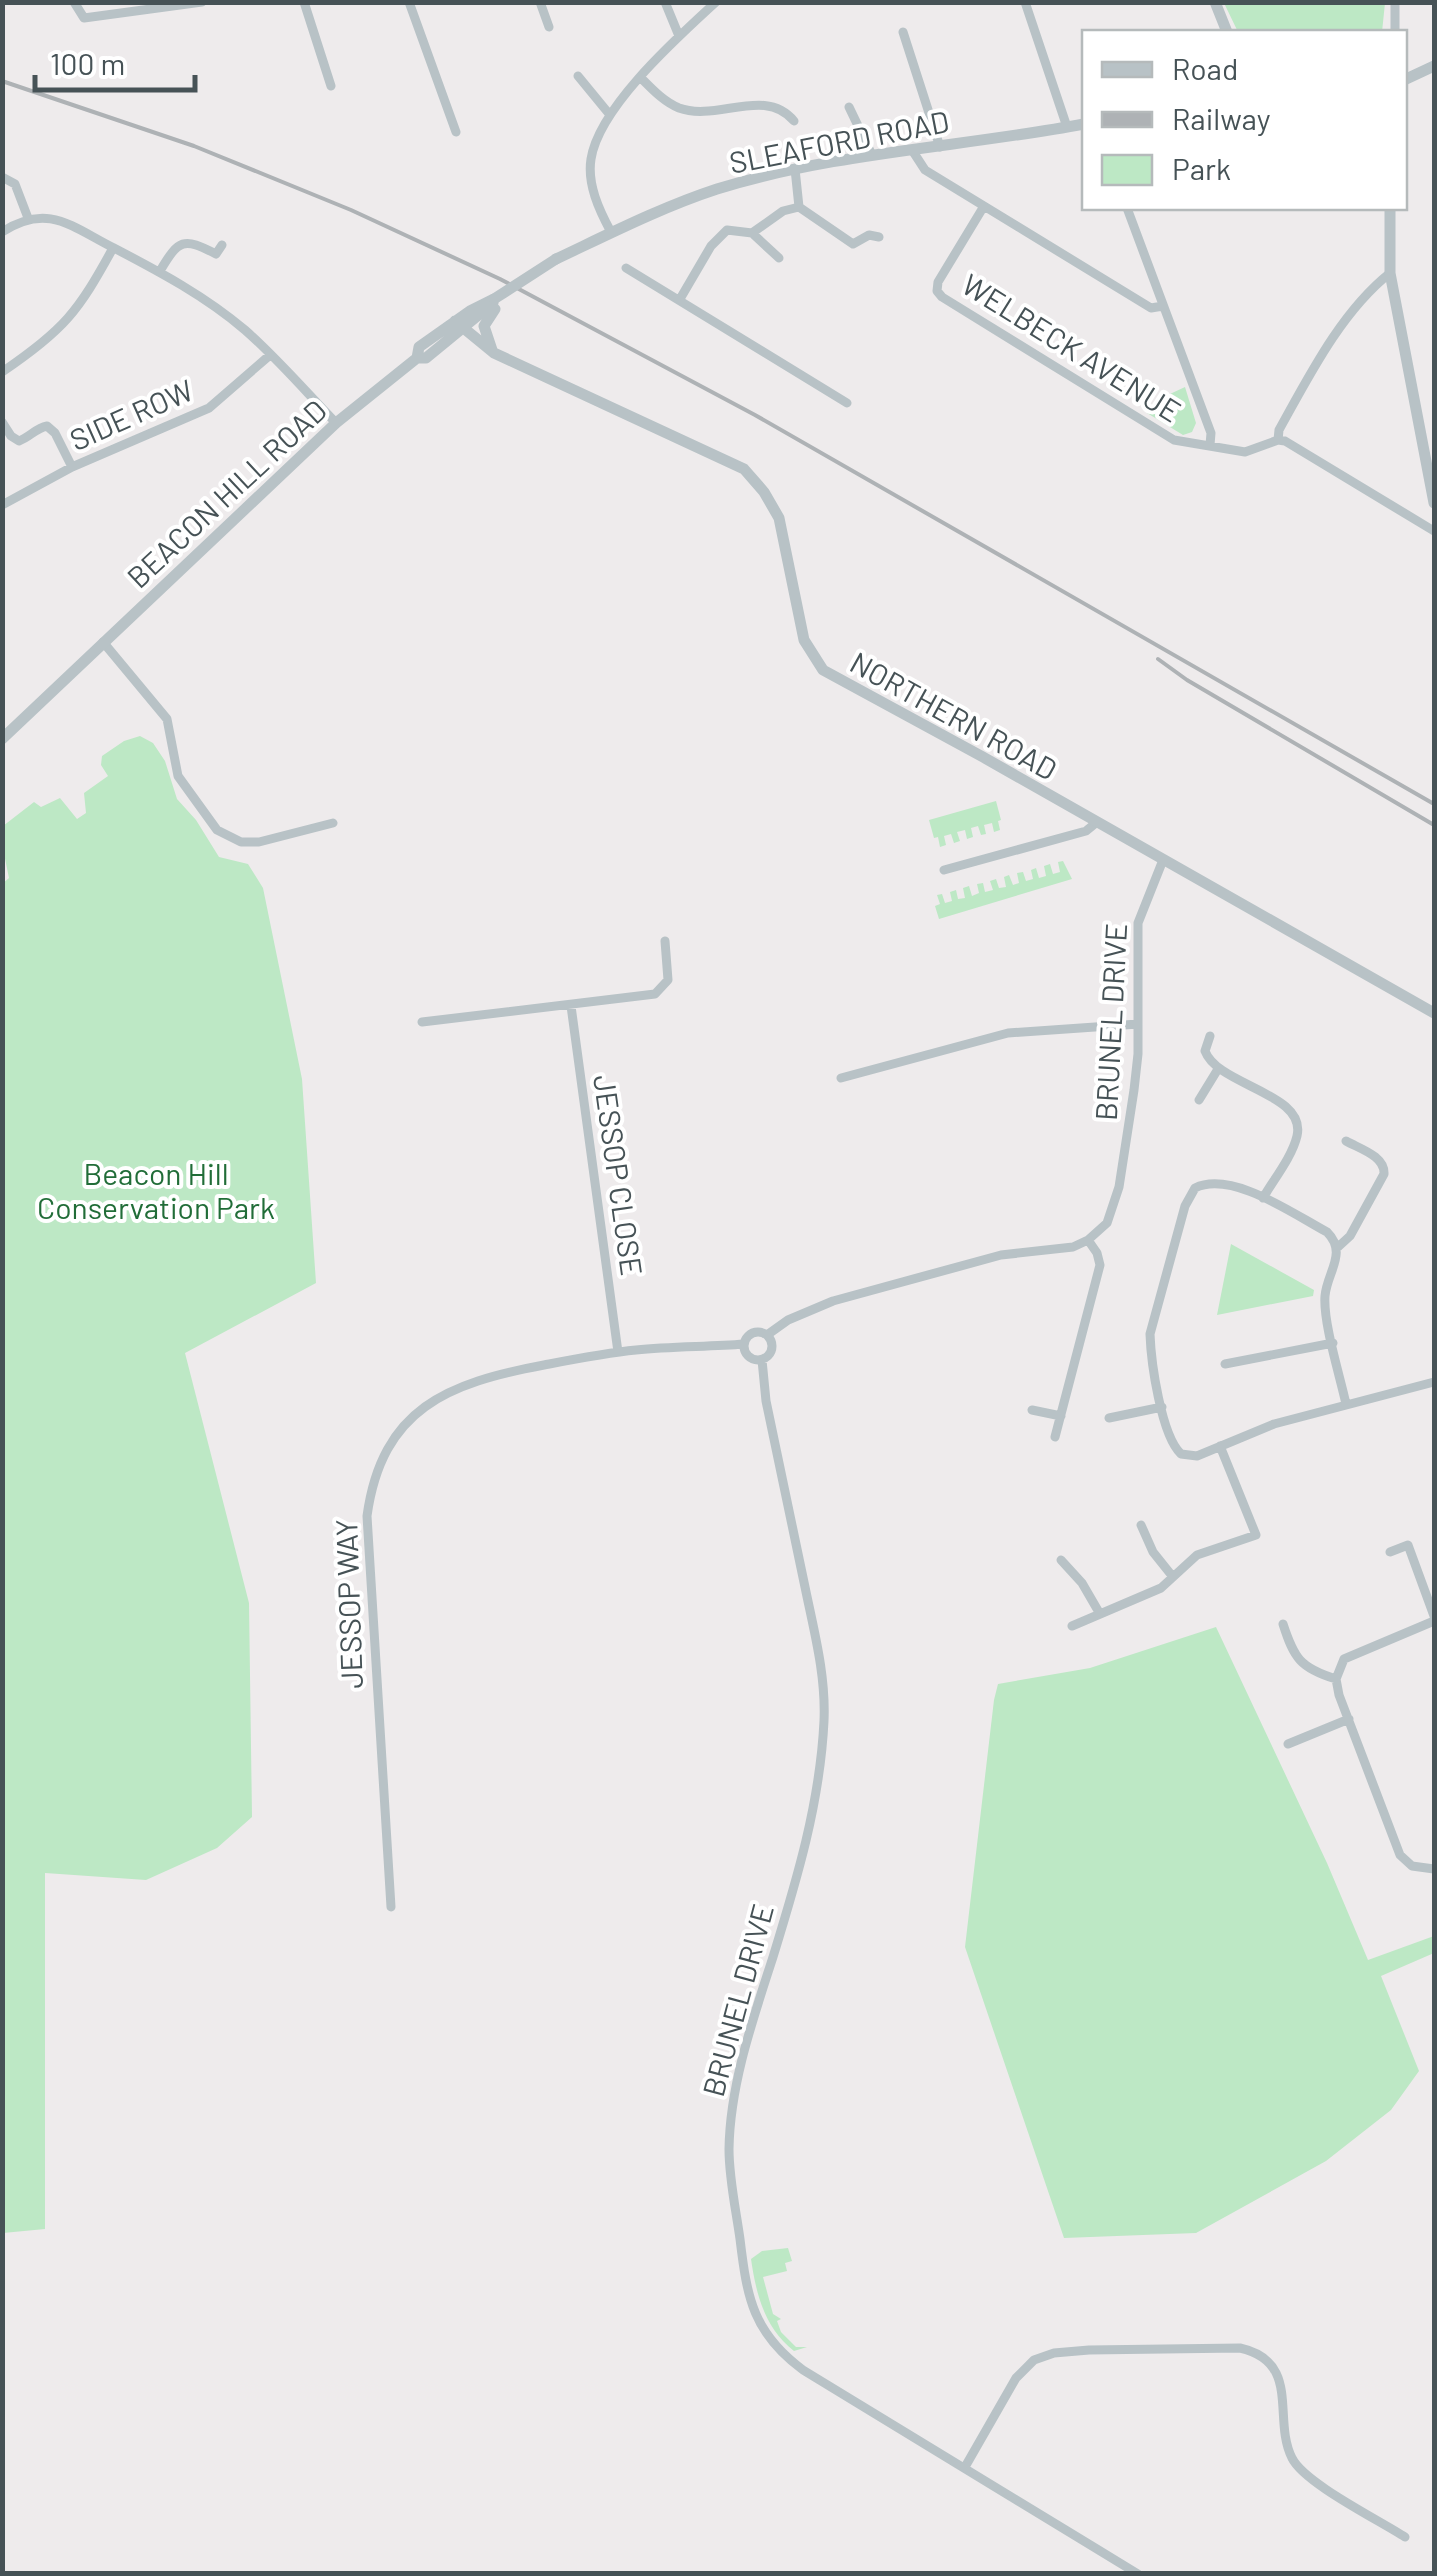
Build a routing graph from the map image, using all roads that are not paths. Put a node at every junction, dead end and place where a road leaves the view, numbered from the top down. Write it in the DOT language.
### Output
graph roads {
  1 [pos="74,2"];
  2 [pos="202,2"];
  3 [pos="304,2"];
  4 [pos="409,2"];
  5 [pos="540,2"];
  6 [pos="665,2"];
  7 [pos="716,2"];
  8 [pos="1024,2"];
  9 [pos="1215,2"];
  10 [pos="1396,2"];
  11 [pos="549,27"];
  12 [pos="1226,30"];
  13 [pos="1395,30"];
  14 [pos="902,32"];
  15 [pos="679,36"];
  16 [pos="1434,66"];
  17 [pos="578,76"];
  18 [pos="640,78"];
  19 [pos="1407,79"];
  20 [pos="331,86"];
  21 [pos="849,107"];
  22 [pos="610,115"];
  23 [pos="794,122"];
  24 [pos="1082,124"];
  25 [pos="1067,127"];
  26 [pos="456,132"];
  27 [pos="940,147"];
  28 [pos="912,150"];
  29 [pos="872,155"];
  30 [pos="796,169"];
  31 [pos="2,177"];
  32 [pos="984,206"];
  33 [pos="799,207"];
  34 [pos="1128,210"];
  35 [pos="1390,210"];
  36 [pos="28,218"];
  37 [pos="2,232"];
  38 [pos="611,232"];
  39 [pos="752,233"];
  40 [pos="880,236"];
  41 [pos="222,244"];
  42 [pos="113,248"];
  43 [pos="779,258"];
  44 [pos="626,268"];
  45 [pos="160,271"];
  46 [pos="1390,273"];
  47 [pos="680,299"];
  48 [pos="496,303"];
  49 [pos="1163,306"];
  50 [pos="459,325"];
  51 [pos="494,353"];
  52 [pos="270,355"];
  53 [pos="2,372"];
  54 [pos="847,403"];
  55 [pos="2,422"];
  56 [pos="336,423"];
  57 [pos="1278,440"];
  58 [pos="1210,445"];
  59 [pos="1429,448"];
  60 [pos="72,466"];
  61 [pos="1434,504"];
  62 [pos="2,506"];
  63 [pos="1434,531"];
  64 [pos="104,642"];
  65 [pos="2,740"];
  66 [pos="1097,822"];
  67 [pos="334,823"];
  68 [pos="1163,860"];
  69 [pos="944,870"];
  70 [pos="665,942"];
  71 [pos="571,1006"];
  72 [pos="1434,1014"];
  73 [pos="422,1022"];
  74 [pos="1138,1024"];
  75 [pos="1210,1036"];
  76 [pos="1218,1069"];
  77 [pos="841,1078"];
  78 [pos="1199,1100"];
  79 [pos="1346,1141"];
  80 [pos="1264,1198"];
  81 [pos="1088,1240"];
  82 [pos="1338,1247"];
  83 [pos="767,1335"];
  84 [pos="1333,1343"];
  85 [pos="744,1344"];
  86 [pos="618,1352"];
  87 [pos="762,1360"];
  88 [pos="1225,1364"];
  89 [pos="1434,1382"];
  90 [pos="1346,1404"];
  91 [pos="1162,1407"];
  92 [pos="1032,1410"];
  93 [pos="1061,1416"];
  94 [pos="1109,1418"];
  95 [pos="1055,1437"];
  96 [pos="1220,1446"];
  97 [pos="1141,1526"];
  98 [pos="1390,1552"];
  99 [pos="1061,1560"];
  100 [pos="1173,1577"];
  101 [pos="1100,1614"];
  102 [pos="1434,1619"];
  103 [pos="1283,1624"];
  104 [pos="1072,1626"];
  105 [pos="1336,1679"];
  106 [pos="1349,1719"];
  107 [pos="1288,1744"];
  108 [pos="1434,1869"];
  109 [pos="391,1907"];
  110 [pos="965,2467"];
  111 [pos="1405,2537"];
  112 [pos="1138,2574"];
  1 -- 2 [label="street"];
  3 -- 20 [label="street"];
  4 -- 26 [label="street"];
  5 -- 11 [label="street"];
  6 -- 15 [label="street"];
  7 -- 15 [label="street"];
  8 -- 25 [label="street"];
  9 -- 12 [label="street"];
  10 -- 13 [label="street"];
  14 -- 27 [label="street"];
  15 -- 18 [label="street"];
  16 -- 19 [label="street"];
  17 -- 22 [label="street"];
  18 -- 22 [label="street"];
  18 -- 23 [label="street"];
  21 -- 29 [label="street"];
  22 -- 38 [label="street"];
  24 -- 25 [label="street, SLEAFORD ROAD"];
  25 -- 27 [label="street, SLEAFORD ROAD"];
  27 -- 28 [label="street, SLEAFORD ROAD"];
  28 -- 29 [label="street, SLEAFORD ROAD"];
  28 -- 32 [label="street"];
  29 -- 30 [label="street, SLEAFORD ROAD"];
  30 -- 33 [label="street"];
  30 -- 38 [label="street, SLEAFORD ROAD"];
  31 -- 36 [label="street"];
  32 -- 49 [label="street"];
  32 -- 58 [label="street, WELBECK AVENUE"];
  33 -- 39 [label="street"];
  33 -- 40 [label="street"];
  34 -- 49 [label="street"];
  35 -- 46 [label="street"];
  36 -- 37 [label="street"];
  36 -- 42 [label="street"];
  38 -- 48 [label="street, SLEAFORD ROAD, bridge"];
  39 -- 43 [label="street"];
  39 -- 47 [label="street"];
  41 -- 45 [label="street"];
  42 -- 45 [label="street"];
  42 -- 53 [label="street"];
  44 -- 47 [label="street"];
  45 -- 52 [label="street"];
  46 -- 57 [label="street"];
  46 -- 59 [label="street"];
  47 -- 54 [label="street"];
  48 -- 50 [label="street"];
  48 -- 51 [label="street"];
  49 -- 58 [label="street"];
  50 -- 51 [label="street, NORTHERN ROAD"];
  50 -- 56 [label="street, BEACON HILL ROAD"];
  51 -- 66 [label="street, NORTHERN ROAD"];
  52 -- 56 [label="street"];
  52 -- 60 [label="street, SIDE ROW"];
  55 -- 60 [label="street"];
  56 -- 64 [label="street, BEACON HILL ROAD"];
  57 -- 58 [label="street, WELBECK AVENUE"];
  57 -- 63 [label="street"];
  59 -- 61 [label="street"];
  60 -- 62 [label="street, SIDE ROW"];
  64 -- 65 [label="street, BEACON HILL ROAD"];
  64 -- 67 [label="street"];
  66 -- 68 [label="street, NORTHERN ROAD"];
  66 -- 69 [label="street"];
  68 -- 72 [label="street, NORTHERN ROAD"];
  68 -- 74 [label="street, BRUNEL DRIVE"];
  70 -- 71 [label="street"];
  71 -- 73 [label="street"];
  71 -- 86 [label="street, JESSOP CLOSE"];
  74 -- 77 [label="street"];
  74 -- 81 [label="street, BRUNEL DRIVE"];
  75 -- 76 [label="street"];
  76 -- 78 [label="street"];
  76 -- 80 [label="street"];
  79 -- 82 [label="street"];
  80 -- 82 [label="street"];
  80 -- 91 [label="street"];
  81 -- 83 [label="street"];
  81 -- 93 [label="street"];
  82 -- 84 [label="street"];
  83 -- 85 [label="street"];
  83 -- 87 [label="street"];
  84 -- 88 [label="street"];
  84 -- 90 [label="street"];
  85 -- 86 [label="street, JESSOP WAY"];
  85 -- 87 [label="street"];
  86 -- 109 [label="street, JESSOP WAY"];
  87 -- 110 [label="street, BRUNEL DRIVE"];
  89 -- 90 [label="street"];
  90 -- 96 [label="street"];
  91 -- 94 [label="street"];
  91 -- 96 [label="street"];
  92 -- 93 [label="street"];
  93 -- 95 [label="street"];
  96 -- 100 [label="street"];
  97 -- 100 [label="street"];
  98 -- 102 [label="street"];
  99 -- 101 [label="street"];
  100 -- 101 [label="street"];
  101 -- 104 [label="street"];
  102 -- 105 [label="street"];
  103 -- 105 [label="street"];
  105 -- 106 [label="street"];
  106 -- 107 [label="street"];
  106 -- 108 [label="street"];
  110 -- 111 [label="street"];
  110 -- 112 [label="street, BRUNEL DRIVE"];
}
